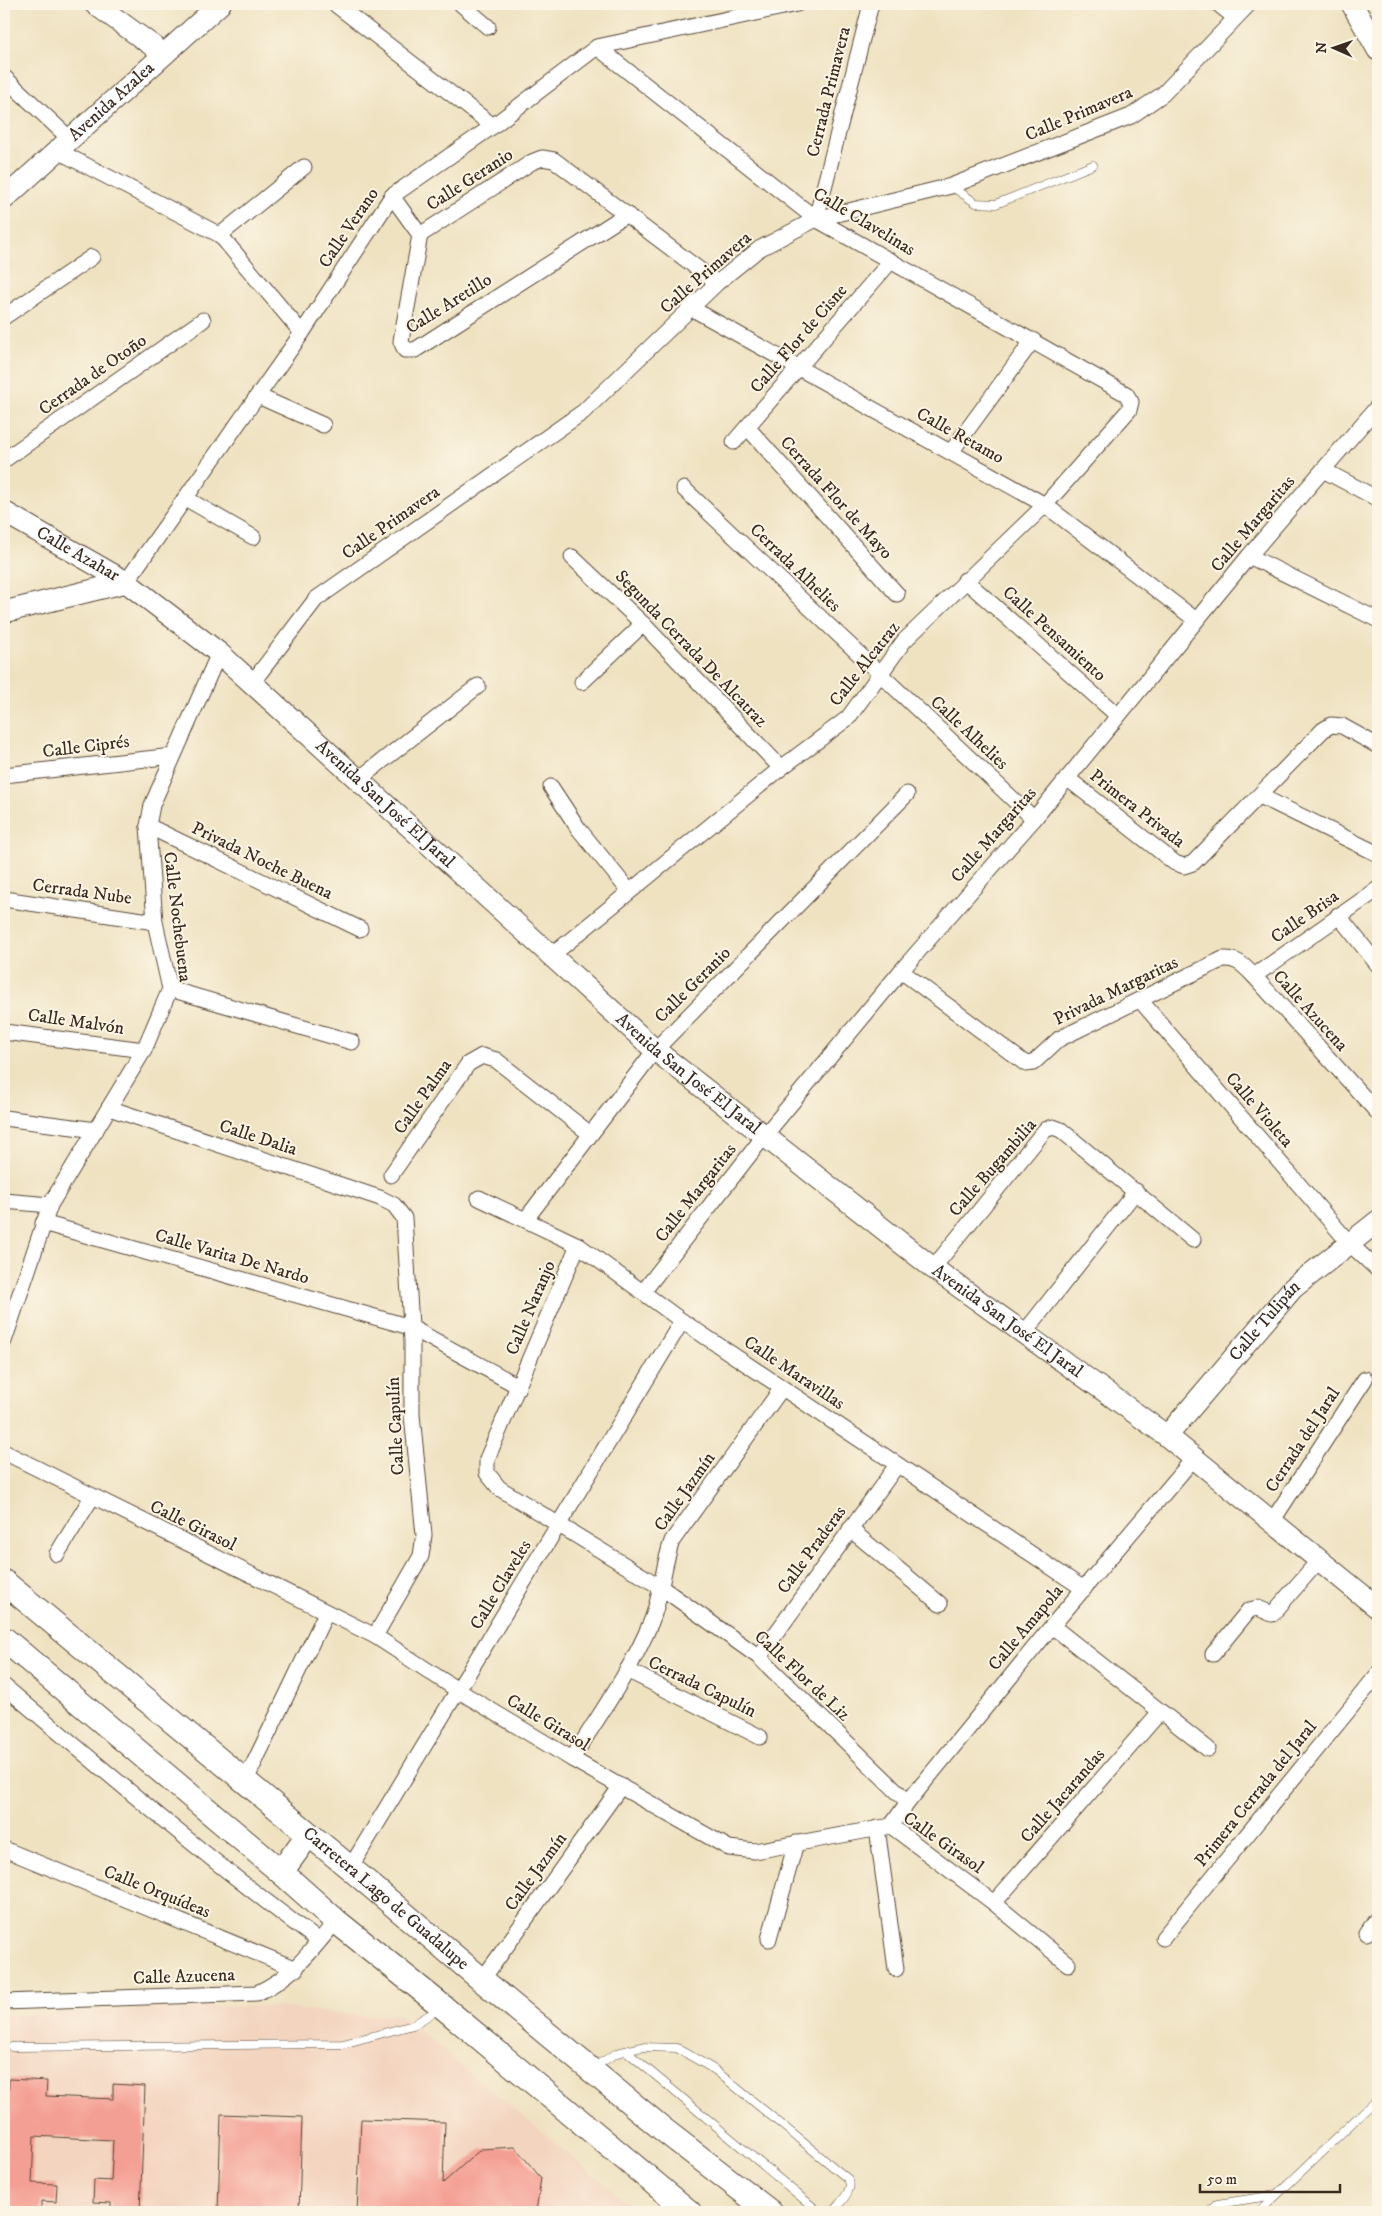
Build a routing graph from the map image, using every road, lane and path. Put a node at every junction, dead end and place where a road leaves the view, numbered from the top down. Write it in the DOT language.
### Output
graph roads {
  1 [pos="94,4"];
  2 [pos="220,4"];
  3 [pos="335,4"];
  4 [pos="461,4"];
  5 [pos="797,4"];
  6 [pos="871,4"];
  7 [pos="1218,4"];
  8 [pos="1249,4"];
  9 [pos="1352,4"];
  10 [pos="1234,17"];
  11 [pos="488,27"];
  12 [pos="597,47"];
  13 [pos="1378,50"];
  14 [pos="164,54"];
  15 [pos="4,77"];
  16 [pos="493,126"];
  17 [pos="65,146"];
  18 [pos="1093,165"];
  19 [pos="304,167"];
  20 [pos="951,186"];
  21 [pos="392,196"];
  22 [pos="4,199"];
  23 [pos="627,214"];
  24 [pos="816,219"];
  25 [pos="220,235"];
  26 [pos="420,235"];
  27 [pos="92,257"];
  28 [pos="891,260"];
  29 [pos="717,283"];
  30 [pos="691,308"];
  31 [pos="4,317"];
  32 [pos="203,320"];
  33 [pos="302,333"];
  34 [pos="1032,340"];
  35 [pos="800,368"];
  36 [pos="258,396"];
  37 [pos="1131,402"];
  38 [pos="1378,406"];
  39 [pos="323,425"];
  40 [pos="747,427"];
  41 [pos="734,442"];
  42 [pos="951,452"];
  43 [pos="4,460"];
  44 [pos="1323,470"];
  45 [pos="684,488"];
  46 [pos="185,498"];
  47 [pos="1378,499"];
  48 [pos="1046,505"];
  49 [pos="4,512"];
  50 [pos="253,537"];
  51 [pos="1249,556"];
  52 [pos="572,557"];
  53 [pos="965,580"];
  54 [pos="126,582"];
  55 [pos="897,594"];
  56 [pos="4,612"];
  57 [pos="1196,620"];
  58 [pos="1378,620"];
  59 [pos="643,624"];
  60 [pos="219,653"];
  61 [pos="879,675"];
  62 [pos="582,682"];
  63 [pos="252,683"];
  64 [pos="478,686"];
  65 [pos="1118,716"];
  66 [pos="1378,746"];
  67 [pos="173,756"];
  68 [pos="781,768"];
  69 [pos="4,776"];
  70 [pos="1067,778"];
  71 [pos="359,779"];
  72 [pos="551,787"];
  73 [pos="907,794"];
  74 [pos="1260,796"];
  75 [pos="1034,819"];
  76 [pos="148,826"];
  77 [pos="1378,854"];
  78 [pos="1378,889"];
  79 [pos="629,891"];
  80 [pos="4,899"];
  81 [pos="1338,915"];
  82 [pos="155,922"];
  83 [pos="360,929"];
  84 [pos="551,956"];
  85 [pos="1233,959"];
  86 [pos="1378,965"];
  87 [pos="901,971"];
  88 [pos="1254,976"];
  89 [pos="170,989"];
  90 [pos="1140,1000"];
  91 [pos="4,1032"];
  92 [pos="352,1042"];
  93 [pos="144,1050"];
  94 [pos="655,1050"];
  95 [pos="109,1108"];
  96 [pos="1378,1113"];
  97 [pos="4,1118"];
  98 [pos="96,1130"];
  99 [pos="589,1133"];
  100 [pos="765,1134"];
  101 [pos="391,1175"];
  102 [pos="1136,1191"];
  103 [pos="479,1198"];
  104 [pos="4,1201"];
  105 [pos="50,1205"];
  106 [pos="394,1205"];
  107 [pos="526,1219"];
  108 [pos="1378,1221"];
  109 [pos="43,1223"];
  110 [pos="1193,1240"];
  111 [pos="1350,1244"];
  112 [pos="578,1245"];
  113 [pos="933,1268"];
  114 [pos="1378,1270"];
  115 [pos="643,1292"];
  116 [pos="682,1321"];
  117 [pos="410,1327"];
  118 [pos="1025,1332"];
  119 [pos="4,1341"];
  120 [pos="1365,1380"];
  121 [pos="518,1386"];
  122 [pos="782,1388"];
  123 [pos="1167,1436"];
  124 [pos="4,1452"];
  125 [pos="1194,1458"];
  126 [pos="897,1465"];
  127 [pos="487,1473"];
  128 [pos="92,1497"];
  129 [pos="1273,1520"];
  130 [pos="559,1526"];
  131 [pos="850,1529"];
  132 [pos="56,1554"];
  133 [pos="1320,1559"];
  134 [pos="4,1582"];
  135 [pos="662,1588"];
  136 [pos="1084,1589"];
  137 [pos="940,1604"];
  138 [pos="1378,1608"];
  139 [pos="326,1613"];
  140 [pos="1052,1626"];
  141 [pos="375,1636"];
  142 [pos="4,1639"];
  143 [pos="1213,1654"];
  144 [pos="759,1657"];
  145 [pos="627,1670"];
  146 [pos="1378,1674"];
  147 [pos="4,1686"];
  148 [pos="459,1691"];
  149 [pos="1160,1712"];
  150 [pos="760,1737"];
  151 [pos="1208,1749"];
  152 [pos="572,1760"];
  153 [pos="245,1782"];
  154 [pos="621,1786"];
  155 [pos="908,1802"];
  156 [pos="884,1827"];
  157 [pos="308,1835"];
  158 [pos="796,1843"];
  159 [pos="4,1848"];
  160 [pos="350,1868"];
  161 [pos="281,1872"];
  162 [pos="994,1903"];
  163 [pos="1378,1917"];
  164 [pos="336,1921"];
  165 [pos="1367,1934"];
  166 [pos="769,1938"];
  167 [pos="1163,1938"];
  168 [pos="319,1941"];
  169 [pos="1068,1964"];
  170 [pos="296,1969"];
  171 [pos="896,1969"];
  172 [pos="482,1980"];
  173 [pos="4,2002"];
  174 [pos="443,2007"];
  175 [pos="12,2047"];
  176 [pos="626,2051"];
  177 [pos="590,2070"];
  178 [pos="1378,2098"];
  179 [pos="1277,2194"];
  180 [pos="1218,2204"];
  181 [pos="689,2212"];
  182 [pos="770,2212"];
  183 [pos="819,2212"];
  184 [pos="833,2212"];
  185 [pos="1202,2212"];
  186 [pos="1210,2212"];
  187 [pos="1259,2212"];
  1 -- 14 [label="street"];
  2 -- 14 [label="street, Avenida Azalea"];
  3 -- 16 [label="street"];
  4 -- 11 [label="street"];
  5 -- 12 [label="street, Calle Verano"];
  6 -- 24 [label="street, Cerrada Primavera"];
  7 -- 10 [label="street"];
  8 -- 10 [label="street, Calle Primavera"];
  9 -- 13 [label="street"];
  10 -- 20 [label="street, Calle Primavera"];
  12 -- 16 [label="street, Calle Verano"];
  12 -- 24 [label="street, Calle Clavelinas"];
  14 -- 17 [label="street, Avenida Azalea"];
  15 -- 17 [label="street"];
  16 -- 21 [label="street, Calle Verano"];
  17 -- 22 [label="street, Avenida Azalea"];
  17 -- 25 [label="street"];
  18 -- 20 [label="lane"];
  19 -- 25 [label="street"];
  20 -- 24 [label="street, Calle Primavera"];
  21 -- 26 [label="street"];
  21 -- 33 [label="street, Calle Verano"];
  23 -- 26 [label="street, Calle Geranio"];
  23 -- 26 [label="street, Calle Aretillo"];
  23 -- 29 [label="street"];
  24 -- 28 [label="street, Calle Clavelinas"];
  24 -- 29 [label="street, Calle Primavera"];
  25 -- 33 [label="street"];
  27 -- 31 [label="street"];
  28 -- 34 [label="street, Calle Clavelinas"];
  28 -- 35 [label="street, Calle Flor de Cisne"];
  29 -- 30 [label="street, Calle Primavera"];
  30 -- 35 [label="street, Calle Retamo"];
  30 -- 63 [label="street, Calle Primavera"];
  32 -- 43 [label="street, Cerrada de Otoño"];
  33 -- 36 [label="street, Calle Verano"];
  34 -- 37 [label="street, Calle Clavelinas"];
  34 -- 42 [label="street"];
  35 -- 40 [label="street, Calle Flor de Cisne"];
  35 -- 42 [label="street, Calle Retamo"];
  36 -- 39 [label="street"];
  36 -- 46 [label="street, Calle Verano"];
  37 -- 48 [label="street, Calle Alcatraz"];
  38 -- 44 [label="street, Calle Margaritas"];
  40 -- 41 [label="street, Calle Flor de Cisne"];
  40 -- 55 [label="street, Cerrada Flor de Mayo"];
  42 -- 48 [label="street, Calle Retamo"];
  44 -- 47 [label="street"];
  44 -- 51 [label="street, Calle Margaritas"];
  45 -- 61 [label="street, Cerrada Alhelies"];
  46 -- 50 [label="street"];
  46 -- 54 [label="street, Calle Verano"];
  48 -- 53 [label="street, Calle Alcatraz"];
  48 -- 57 [label="street, Calle Retamo"];
  49 -- 54 [label="street, Calle Azahar"];
  51 -- 57 [label="street, Calle Margaritas"];
  51 -- 58 [label="street"];
  52 -- 59 [label="street, Segunda Cerrada De Alcatraz"];
  53 -- 61 [label="street, Calle Alcatraz"];
  53 -- 65 [label="street, Calle Pensamiento"];
  54 -- 56 [label="street"];
  54 -- 60 [label="street, Avenida San José El Jaral"];
  57 -- 65 [label="street, Calle Margaritas"];
  59 -- 62 [label="street"];
  59 -- 68 [label="street, Segunda Cerrada De Alcatraz"];
  60 -- 63 [label="street, Avenida San José El Jaral"];
  60 -- 67 [label="street, Calle Nochebuena"];
  61 -- 68 [label="street, Calle Alcatraz"];
  61 -- 75 [label="street, Calle Alhelies"];
  63 -- 71 [label="street, Avenida San José El Jaral"];
  64 -- 71 [label="street"];
  65 -- 70 [label="street, Calle Margaritas"];
  66 -- 74 [label="street"];
  67 -- 69 [label="street, Calle Ciprés"];
  67 -- 76 [label="street, Calle Nochebuena"];
  68 -- 79 [label="street, Calle Alcatraz"];
  70 -- 74 [label="street, Primera Privada"];
  70 -- 75 [label="street, Calle Margaritas"];
  71 -- 84 [label="street, Avenida San José El Jaral"];
  72 -- 79 [label="street"];
  73 -- 94 [label="street, Calle Geranio"];
  74 -- 77 [label="street"];
  75 -- 87 [label="street, Calle Margaritas"];
  76 -- 82 [label="street, Calle Nochebuena"];
  76 -- 83 [label="street, Privada Noche Buena"];
  78 -- 81 [label="street, Calle Brisa"];
  79 -- 84 [label="street, Calle Alcatraz"];
  80 -- 82 [label="street, Cerrada Nube"];
  81 -- 86 [label="street"];
  81 -- 88 [label="street, Calle Brisa"];
  82 -- 89 [label="street, Calle Nochebuena"];
  84 -- 94 [label="street, Avenida San José El Jaral"];
  85 -- 88 [label="street, Calle Azucena"];
  85 -- 90 [label="street, Privada Margaritas"];
  87 -- 90 [label="street, Privada Margaritas"];
  87 -- 100 [label="street, Calle Margaritas"];
  88 -- 96 [label="street, Calle Azucena"];
  89 -- 92 [label="street"];
  89 -- 93 [label="street, Calle Nochebuena"];
  90 -- 111 [label="street, Calle Violeta"];
  91 -- 93 [label="street, Calle Malvón"];
  93 -- 95 [label="street, Calle Nochebuena"];
  94 -- 99 [label="street, Calle Geranio"];
  94 -- 100 [label="street, Avenida San José El Jaral"];
  95 -- 98 [label="street, Calle Nochebuena"];
  95 -- 106 [label="street, Calle Dalia"];
  97 -- 98 [label="street"];
  98 -- 105 [label="street, Calle Nochebuena"];
  99 -- 101 [label="street, Calle Palma"];
  99 -- 107 [label="street, Calle Geranio"];
  100 -- 113 [label="street, Avenida San José El Jaral"];
  100 -- 115 [label="street, Calle Margaritas"];
  102 -- 110 [label="street"];
  102 -- 113 [label="street, Calle Bugambilia"];
  102 -- 118 [label="street"];
  103 -- 107 [label="street, Calle Maravillas"];
  104 -- 105 [label="street"];
  105 -- 109 [label="street, Calle Nochebuena"];
  106 -- 117 [label="street, Calle Capulín"];
  107 -- 112 [label="street, Calle Maravillas"];
  108 -- 111 [label="street, Calle Tulipán"];
  109 -- 117 [label="street, Calle Varita De Nardo"];
  109 -- 119 [label="street, Calle Nochebuena"];
  111 -- 114 [label="street, Calle Violeta"];
  111 -- 123 [label="street, Calle Tulipán"];
  112 -- 115 [label="street, Calle Maravillas"];
  112 -- 121 [label="street, Calle Naranjo"];
  113 -- 118 [label="street, Avenida San José El Jaral"];
  115 -- 116 [label="street, Calle Maravillas"];
  116 -- 122 [label="street, Calle Maravillas"];
  116 -- 130 [label="street, Calle Claveles"];
  117 -- 121 [label="street, Calle Naranjo"];
  117 -- 141 [label="street, Calle Capulín"];
  118 -- 123 [label="street, Avenida San José El Jaral"];
  120 -- 129 [label="street, Cerrada del Jaral"];
  121 -- 127 [label="street, Calle Naranjo"];
  122 -- 126 [label="street, Calle Maravillas"];
  122 -- 135 [label="street, Calle Jazmín"];
  123 -- 125 [label="street, Avenida San José El Jaral"];
  124 -- 128 [label="street, Calle Girasol"];
  125 -- 129 [label="street, Avenida San José El Jaral"];
  125 -- 136 [label="street, Calle Amapola"];
  126 -- 131 [label="street, Calle Praderas"];
  126 -- 136 [label="street, Calle Maravillas"];
  127 -- 130 [label="street, Calle Flor de Liz"];
  128 -- 132 [label="street"];
  128 -- 139 [label="street, Calle Girasol"];
  129 -- 133 [label="street, Avenida San José El Jaral"];
  130 -- 135 [label="street, Calle Flor de Liz"];
  130 -- 148 [label="street, Calle Claveles"];
  131 -- 137 [label="street"];
  131 -- 144 [label="street, Calle Praderas"];
  133 -- 138 [label="street, Avenida San José El Jaral"];
  133 -- 143 [label="street"];
  134 -- 153 [label="main road, Carretera Lago de Guadalupe"];
  135 -- 144 [label="street, Calle Flor de Liz"];
  135 -- 145 [label="street, Calle Jazmín"];
  136 -- 140 [label="street, Calle Amapola"];
  139 -- 141 [label="street, Calle Girasol"];
  139 -- 153 [label="street"];
  140 -- 149 [label="street"];
  140 -- 155 [label="street, Calle Amapola"];
  141 -- 148 [label="street, Calle Girasol"];
  142 -- 161 [label="main road"];
  144 -- 155 [label="street, Calle Flor de Liz"];
  145 -- 150 [label="street, Cerrada Capulín"];
  145 -- 152 [label="street, Calle Jazmín"];
  146 -- 167 [label="street, Primera Cerrada del Jaral"];
  147 -- 168 [label="street"];
  148 -- 152 [label="street, Calle Girasol"];
  148 -- 160 [label="street, Calle Claveles"];
  149 -- 151 [label="street"];
  149 -- 162 [label="street, Calle Jacarandas"];
  152 -- 154 [label="street, Calle Girasol"];
  153 -- 157 [label="main road, Carretera Lago de Guadalupe"];
  154 -- 158 [label="street, Calle Girasol"];
  154 -- 172 [label="street, Calle Jazmín"];
  155 -- 156 [label="street, Calle Amapola"];
  156 -- 158 [label="street, Calle Girasol"];
  156 -- 162 [label="street, Calle Girasol"];
  156 -- 171 [label="street"];
  157 -- 160 [label="main road, Carretera Lago de Guadalupe"];
  157 -- 161 [label="main road"];
  158 -- 166 [label="street"];
  159 -- 170 [label="street, Calle Orquídeas"];
  160 -- 172 [label="main road, Carretera Lago de Guadalupe"];
  161 -- 164 [label="main road"];
  162 -- 169 [label="street, Calle Girasol"];
  163 -- 165 [label="street"];
  164 -- 168 [label="street, Calle Azucena"];
  164 -- 174 [label="main road"];
  168 -- 170 [label="street, Calle Azucena"];
  170 -- 173 [label="street, Calle Azucena"];
  172 -- 177 [label="main road, Carretera Lago de Guadalupe"];
  174 -- 175 [label="lane"];
  174 -- 181 [label="main road"];
  176 -- 177 [label="lane"];
  176 -- 183 [label="lane"];
  176 -- 184 [label="lane"];
  177 -- 182 [label="main road, Carretera Lago de Guadalupe"];
  178 -- 179 [label="lane"];
  179 -- 180 [label="lane"];
  179 -- 187 [label="lane"];
  180 -- 185 [label="lane"];
  180 -- 186 [label="lane"];
}
